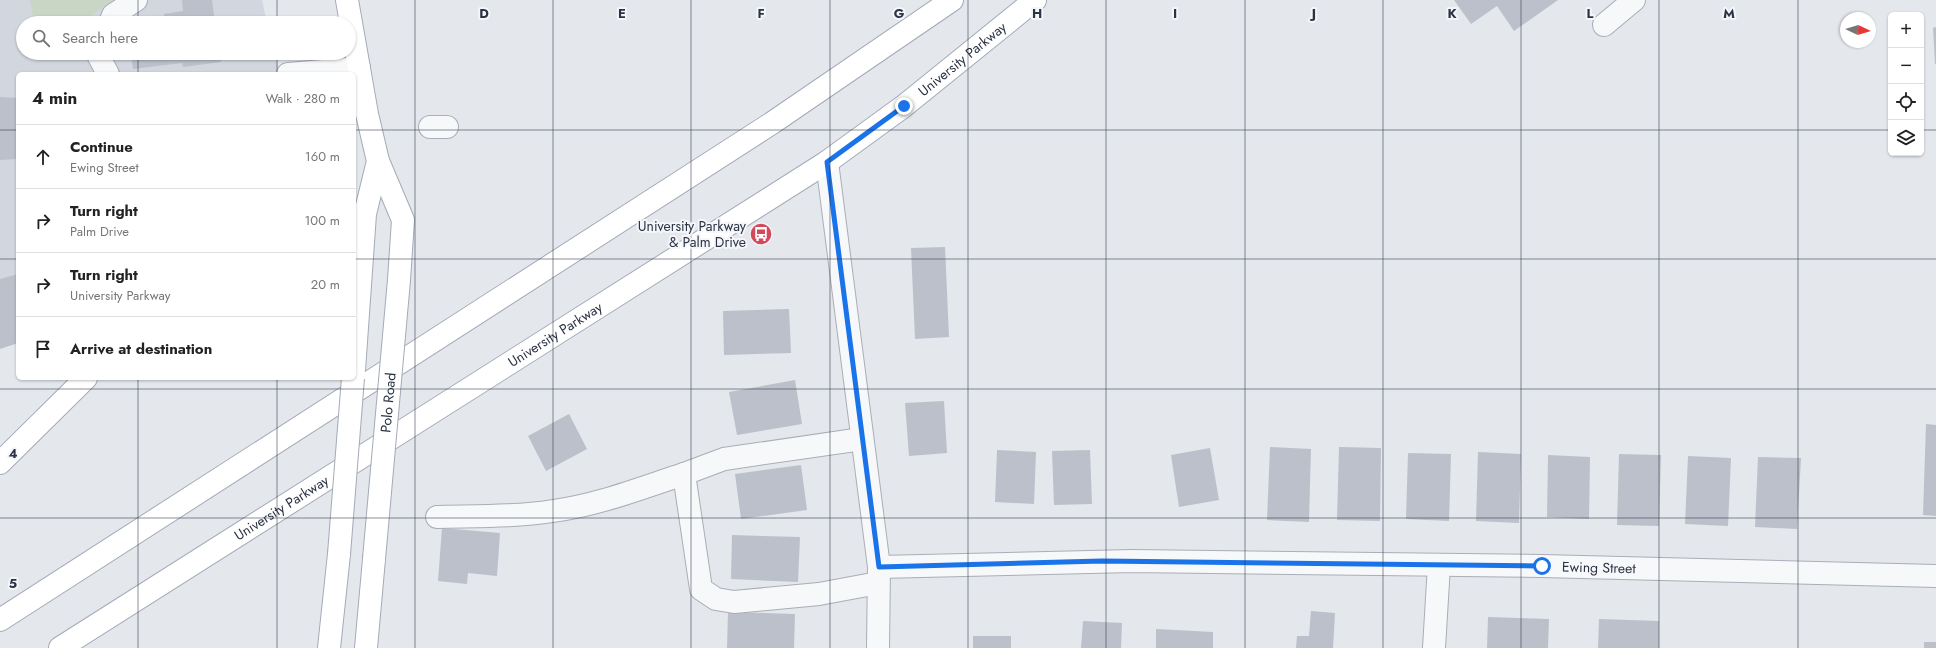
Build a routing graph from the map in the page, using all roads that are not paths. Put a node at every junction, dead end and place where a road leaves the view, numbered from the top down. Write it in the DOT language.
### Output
graph roads {
  1 [pos="136,0"];
  2 [pos="347,0"];
  3 [pos="952,0"];
  4 [pos="1035,0"];
  5 [pos="1634,0"];
  6 [pos="113,16"];
  7 [pos="350,16"];
  8 [pos="1604,25"];
  9 [pos="356,51"];
  10 [pos="101,60"];
  11 [pos="359,68"];
  12 [pos="107,72"];
  13 [pos="312,72"];
  14 [pos="360,119"];
  15 [pos="378,161"];
  16 [pos="827,162"];
  17 [pos="356,347"];
  18 [pos="84,380"];
  19 [pos="353,380"];
  20 [pos="862,439"];
  21 [pos="0,463"];
  22 [pos="684,474"];
  23 [pos="437,517"];
  24 [pos="1439,566"];
  25 [pos="878,575"];
  26 [pos="1936,576"];
  27 [pos="0,620"];
  28 [pos="60,648"];
  29 [pos="329,648"];
  30 [pos="366,648"];
  31 [pos="878,648"];
  32 [pos="1434,648"];
  1 -- 6 [label="street"];
  2 -- 7 [label="main road, Polo Road"];
  3 -- 27 [label="main road"];
  4 -- 16 [label="main road, University Parkway"];
  5 -- 8 [label="street"];
  9 -- 11 [label="main road, Polo Road"];
  10 -- 12 [label="street"];
  11 -- 13 [label="street"];
  11 -- 14 [label="main road, Polo Road"];
  14 -- 15 [label="main road, Polo Road"];
  15 -- 17 [label="main road, Polo Road"];
  15 -- 30 [label="main road, Polo Road, bridge"];
  16 -- 20 [label="street"];
  16 -- 28 [label="main road, University Parkway"];
  18 -- 21 [label="main road"];
  19 -- 29 [label="main road, bridge"];
  20 -- 22 [label="street"];
  20 -- 25 [label="street"];
  22 -- 23 [label="street"];
  22 -- 25 [label="street, Ewing Street"];
  24 -- 25 [label="street, Ewing Street"];
  24 -- 26 [label="street, Ewing Street"];
  24 -- 32 [label="street"];
  25 -- 31 [label="street"];
}
